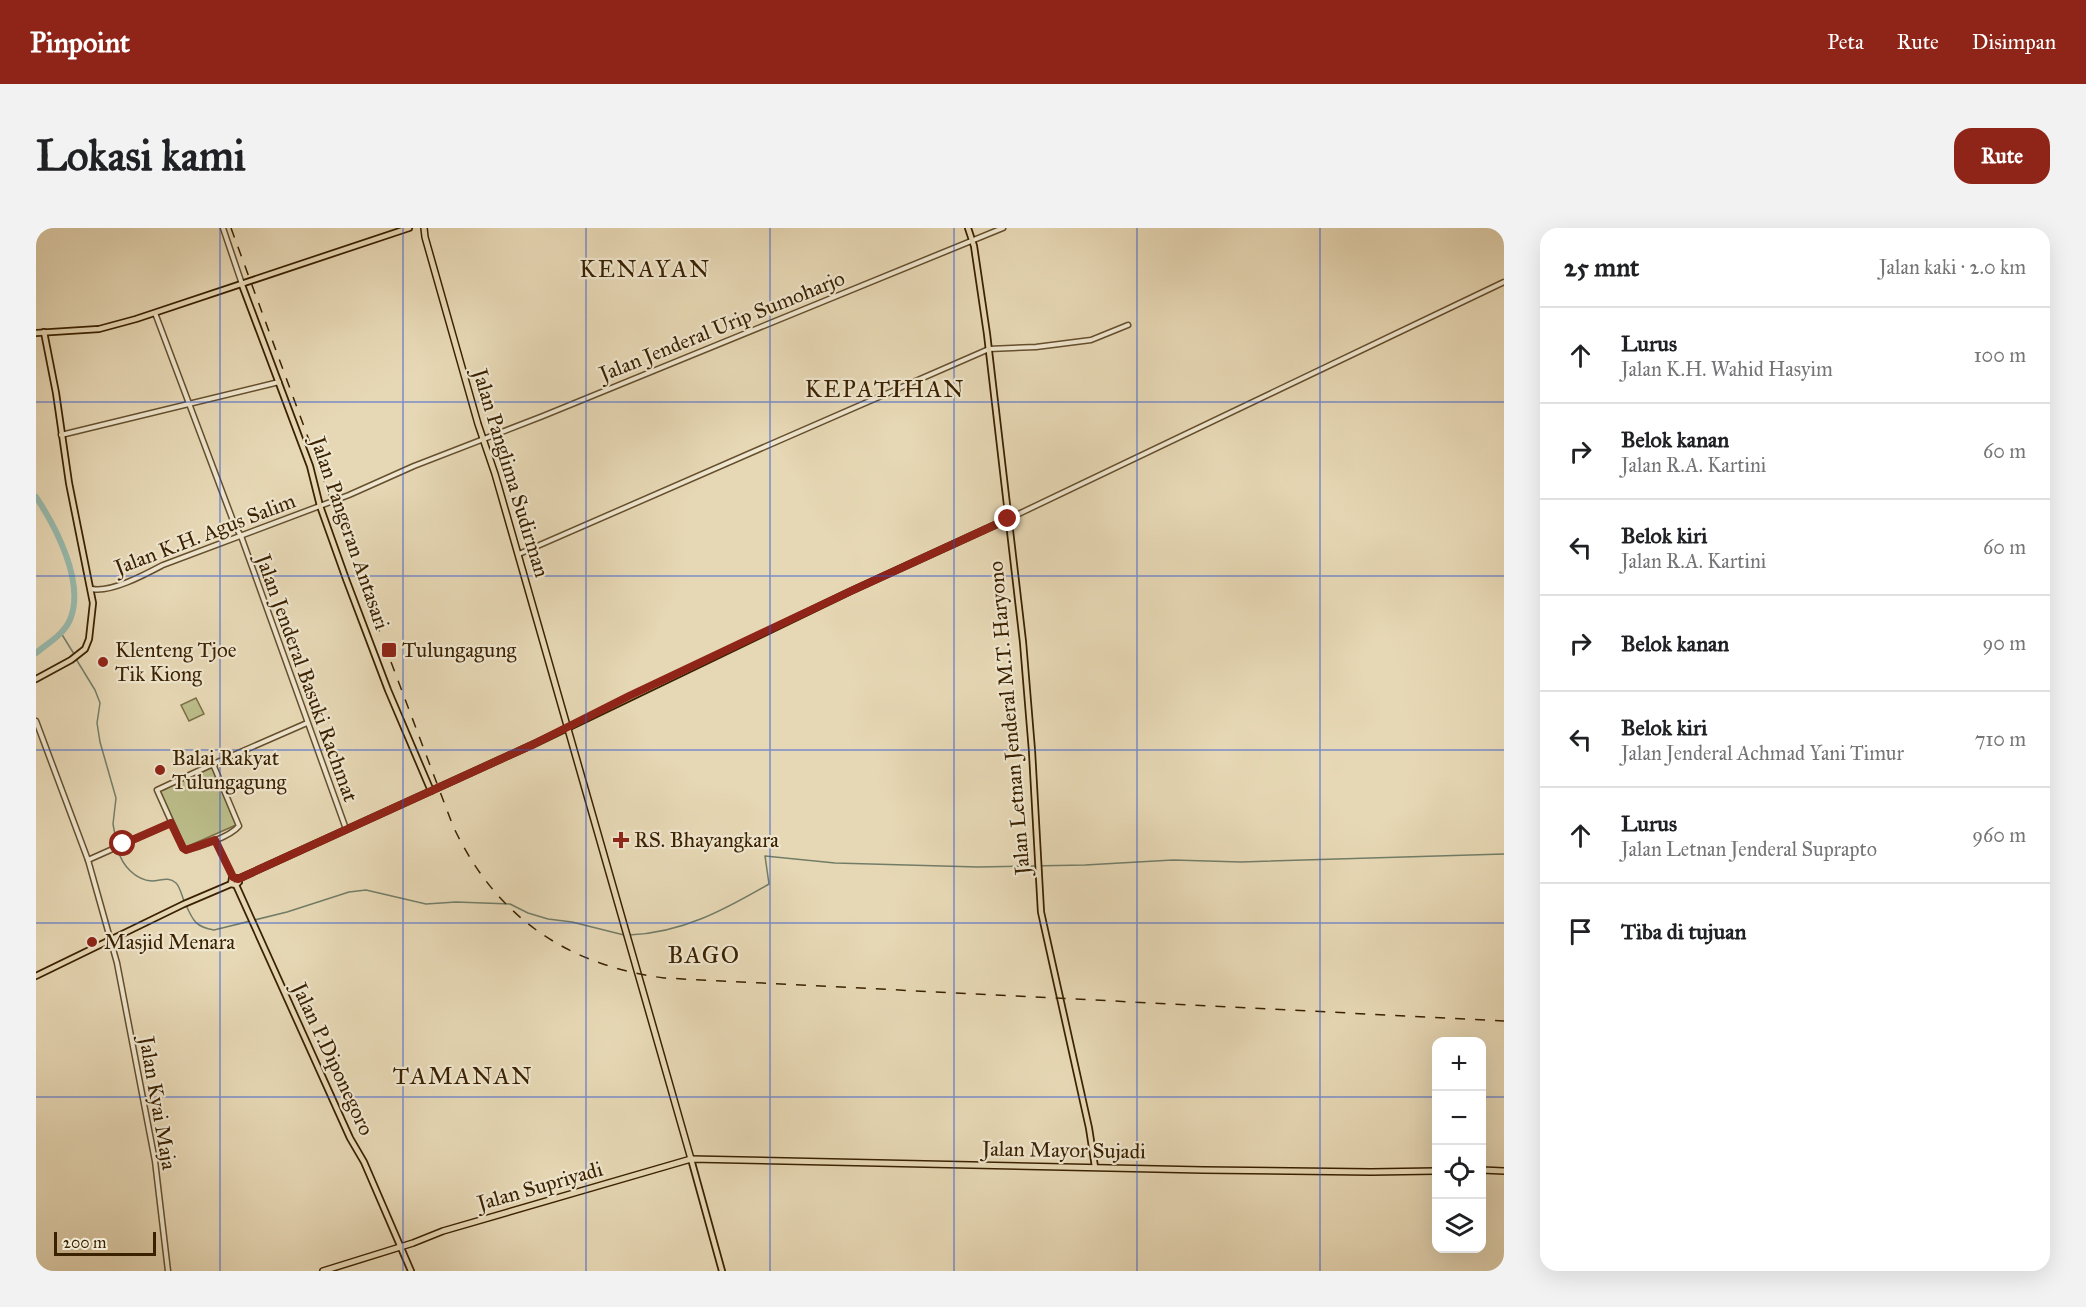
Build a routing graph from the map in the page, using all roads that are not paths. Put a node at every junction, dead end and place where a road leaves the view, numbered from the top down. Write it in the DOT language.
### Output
graph roads {
  1 [pos="223,228"];
  2 [pos="409,228"];
  3 [pos="424,228"];
  4 [pos="968,228"];
  5 [pos="1003,228"];
  6 [pos="972,240"];
  7 [pos="1504,282"];
  8 [pos="242,285"];
  9 [pos="155,313"];
  10 [pos="1128,325"];
  11 [pos="44,332"];
  12 [pos="36,333"];
  13 [pos="989,349"];
  14 [pos="279,382"];
  15 [pos="189,404"];
  16 [pos="61,435"];
  17 [pos="483,439"];
  18 [pos="320,506"];
  19 [pos="1008,519"];
  20 [pos="241,536"];
  21 [pos="519,554"];
  22 [pos="92,589"];
  23 [pos="36,679"];
  24 [pos="36,721"];
  25 [pos="307,723"];
  26 [pos="568,727"];
  27 [pos="213,764"];
  28 [pos="431,790"];
  29 [pos="171,823"];
  30 [pos="346,829"];
  31 [pos="215,840"];
  32 [pos="88,860"];
  33 [pos="235,878"];
  34 [pos="234,885"];
  35 [pos="110,941"];
  36 [pos="36,975"];
  37 [pos="691,1159"];
  38 [pos="1095,1167"];
  39 [pos="1486,1170"];
  40 [pos="1432,1171"];
  41 [pos="1504,1171"];
  42 [pos="400,1247"];
  43 [pos="168,1271"];
  44 [pos="323,1271"];
  45 [pos="411,1271"];
  46 [pos="722,1271"];
  1 -- 8 [label="street"];
  2 -- 8 [label="main road"];
  3 -- 17 [label="highway, Jalan Panglima Sudirman"];
  4 -- 6 [label="main road, Jalan Letnan Jenderal M.T. Haryono"];
  5 -- 6 [label="street, Jalan Jenderal Urip Sumoharjo"];
  6 -- 13 [label="main road, Jalan Letnan Jenderal M.T. Haryono"];
  6 -- 17 [label="street, Jalan Jenderal Urip Sumoharjo"];
  7 -- 19 [label="street"];
  8 -- 9 [label="main road"];
  8 -- 14 [label="main road, Jalan Pangeran Antasari"];
  9 -- 11 [label="main road"];
  9 -- 15 [label="street, Jalan Jenderal Basuki Rachmat"];
  10 -- 13 [label="street"];
  11 -- 12 [label="main road"];
  11 -- 16 [label="main road"];
  13 -- 19 [label="main road, Jalan Letnan Jenderal M.T. Haryono"];
  13 -- 21 [label="street"];
  14 -- 15 [label="street"];
  14 -- 18 [label="main road, Jalan Pangeran Antasari"];
  15 -- 16 [label="street"];
  15 -- 20 [label="street, Jalan Jenderal Basuki Rachmat"];
  16 -- 22 [label="main road"];
  17 -- 18 [label="street, Jalan K.H. Agus Salim"];
  17 -- 21 [label="highway, Jalan Panglima Sudirman"];
  18 -- 20 [label="street, Jalan K.H. Agus Salim"];
  18 -- 28 [label="main road, Jalan Pangeran Antasari"];
  19 -- 26 [label="main road"];
  19 -- 38 [label="main road, Jalan Letnan Jenderal M.T. Haryono"];
  20 -- 22 [label="street, Jalan K.H. Agus Salim"];
  20 -- 25 [label="street, Jalan Jenderal Basuki Rachmat"];
  21 -- 26 [label="highway, Jalan Panglima Sudirman"];
  22 -- 23 [label="main road"];
  24 -- 32 [label="street, Jalan Kyai Maja"];
  25 -- 27 [label="street"];
  25 -- 30 [label="street, Jalan Jenderal Basuki Rachmat"];
  26 -- 28 [label="main road"];
  26 -- 37 [label="highway, Jalan Panglima Sudirman"];
  27 -- 29 [label="street"];
  27 -- 31 [label="street"];
  28 -- 30 [label="main road"];
  29 -- 31 [label="street"];
  29 -- 32 [label="street"];
  30 -- 33 [label="main road"];
  31 -- 33 [label="street"];
  32 -- 35 [label="street, Jalan Kyai Maja"];
  33 -- 34 [label="main road"];
  34 -- 35 [label="main road"];
  34 -- 42 [label="main road, Jalan P.Diponegoro"];
  35 -- 36 [label="main road"];
  35 -- 43 [label="street, Jalan Kyai Maja"];
  37 -- 38 [label="highway, Jalan Mayor Sujadi"];
  37 -- 42 [label="highway, Jalan Supriyadi"];
  37 -- 46 [label="main road"];
  38 -- 40 [label="highway, Jalan Mayor Sujadi"];
  39 -- 41 [label="highway"];
  42 -- 44 [label="highway, Jalan Supriyadi"];
  42 -- 45 [label="main road, Jalan P.Diponegoro"];
}
